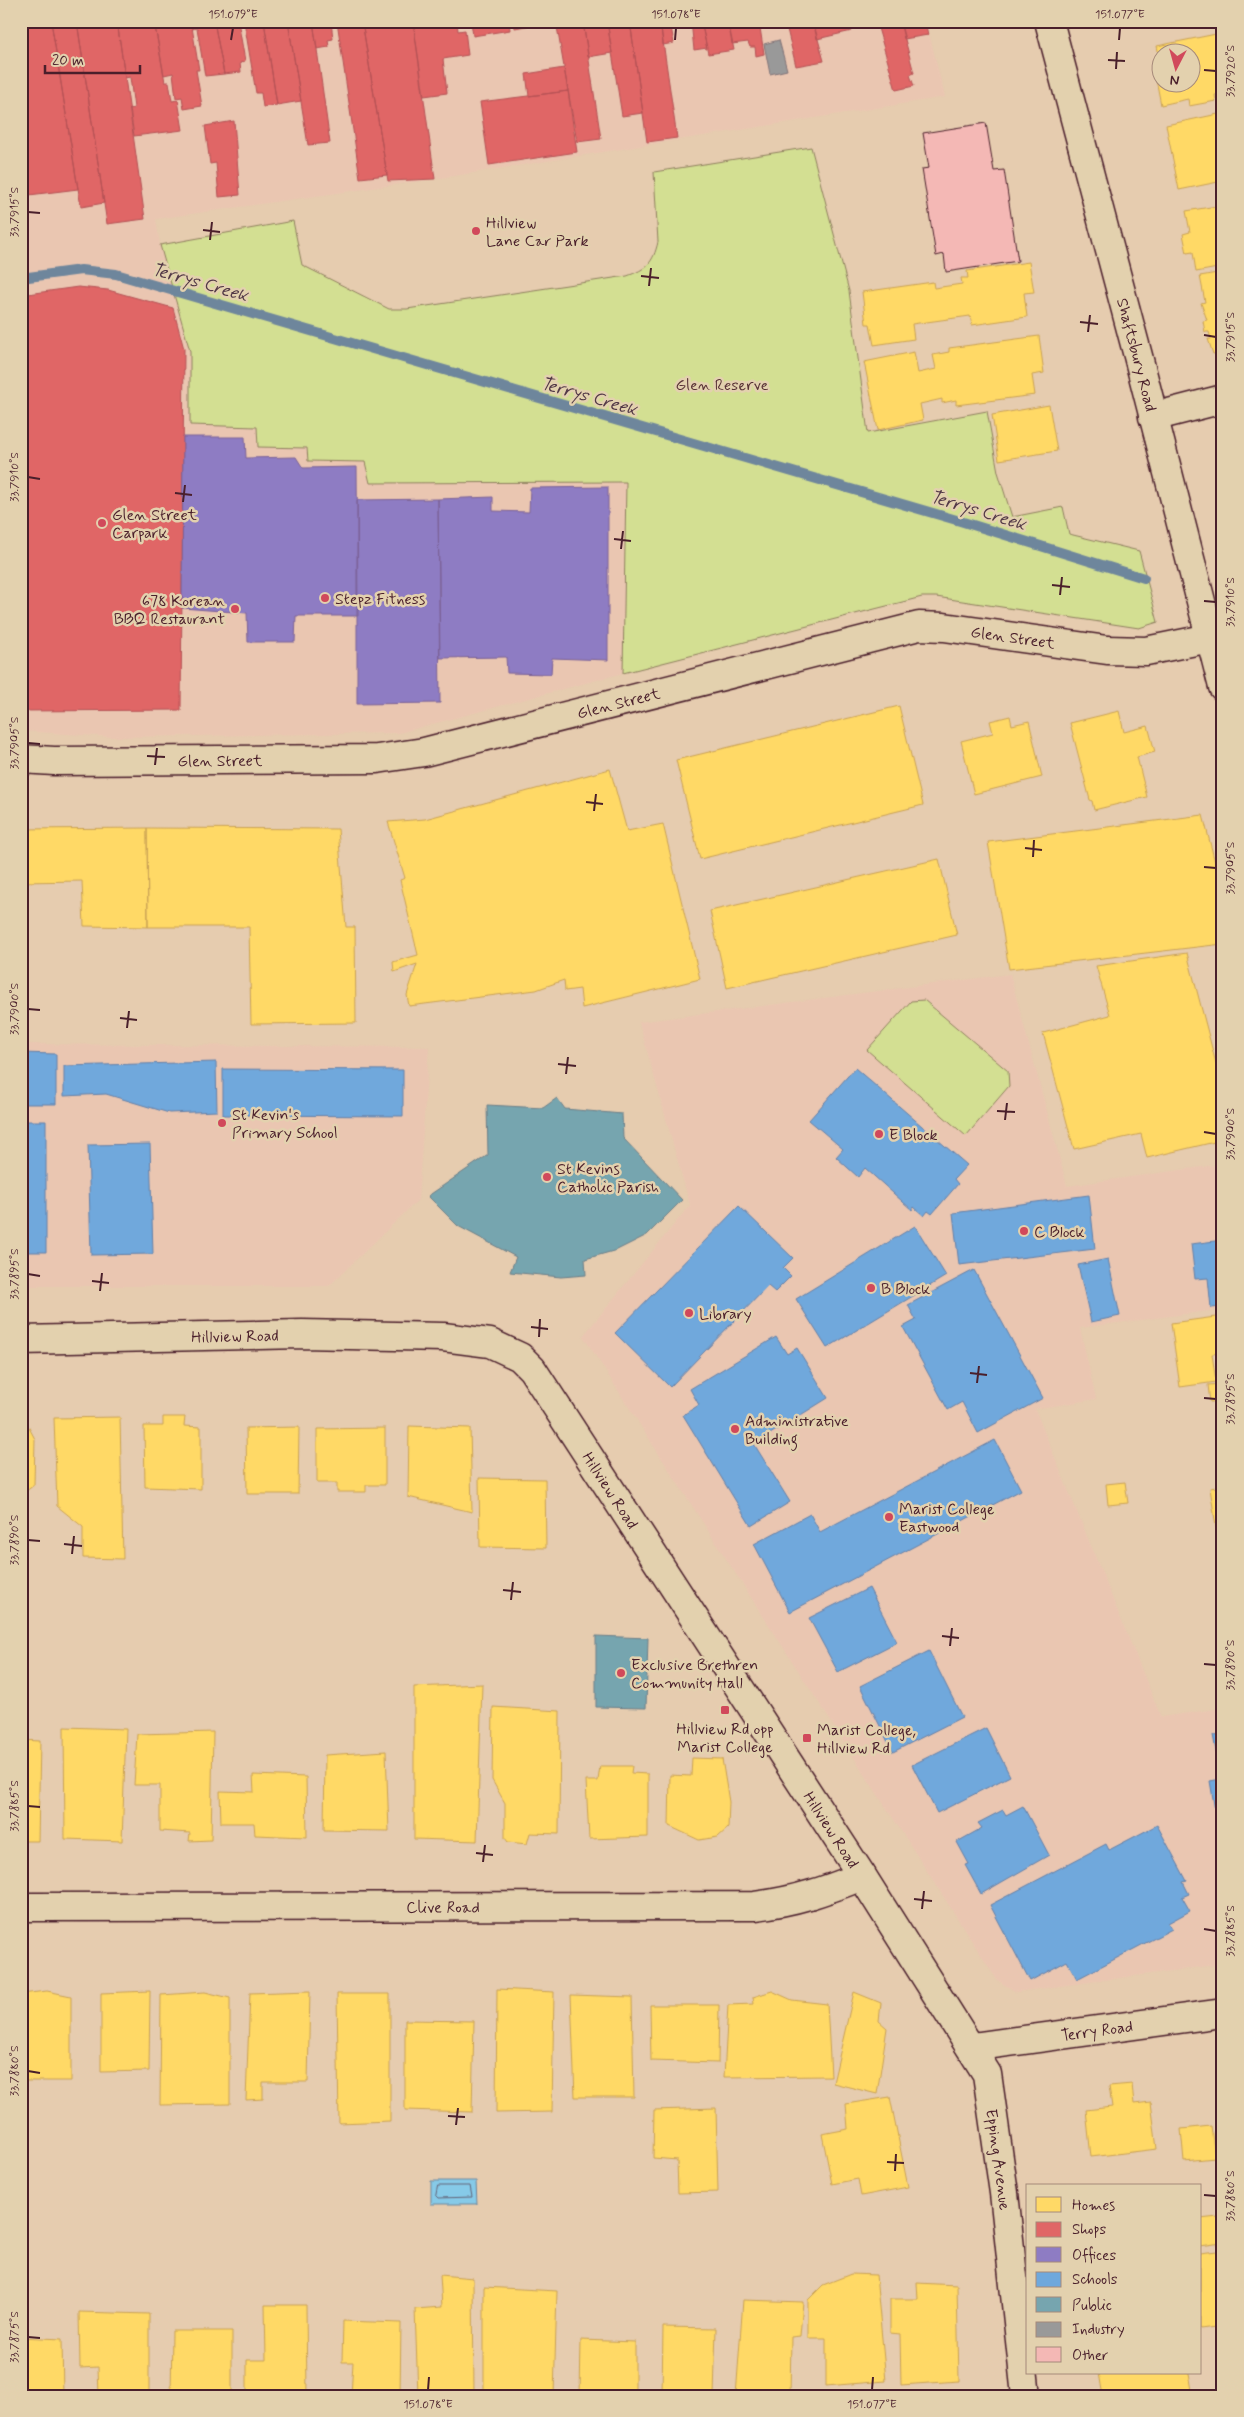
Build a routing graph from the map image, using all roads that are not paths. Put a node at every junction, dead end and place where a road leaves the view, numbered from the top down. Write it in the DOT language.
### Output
graph roads {
  1 [pos="1049,21"];
  2 [pos="1223,399"];
  3 [pos="1154,417"];
  4 [pos="1210,638"];
  5 [pos="1223,687"];
  6 [pos="21,758"];
  7 [pos="21,1340"];
  8 [pos="862,1876"];
  9 [pos="21,1907"];
  10 [pos="1223,2013"];
  11 [pos="972,2047"];
  12 [pos="1026,2396"];
  1 -- 3 [label="street, Shaftsbury Road"];
  2 -- 3 [label="street"];
  3 -- 4 [label="street, Shaftsbury Road"];
  4 -- 5 [label="street, Shaftsbury Road"];
  4 -- 6 [label="street, Glen Street"];
  7 -- 8 [label="street, Hillview Road"];
  8 -- 9 [label="street, Clive Road"];
  8 -- 11 [label="street, Hillview Road"];
  10 -- 11 [label="street, Terry Road"];
  11 -- 12 [label="street, Epping Avenue"];
}
